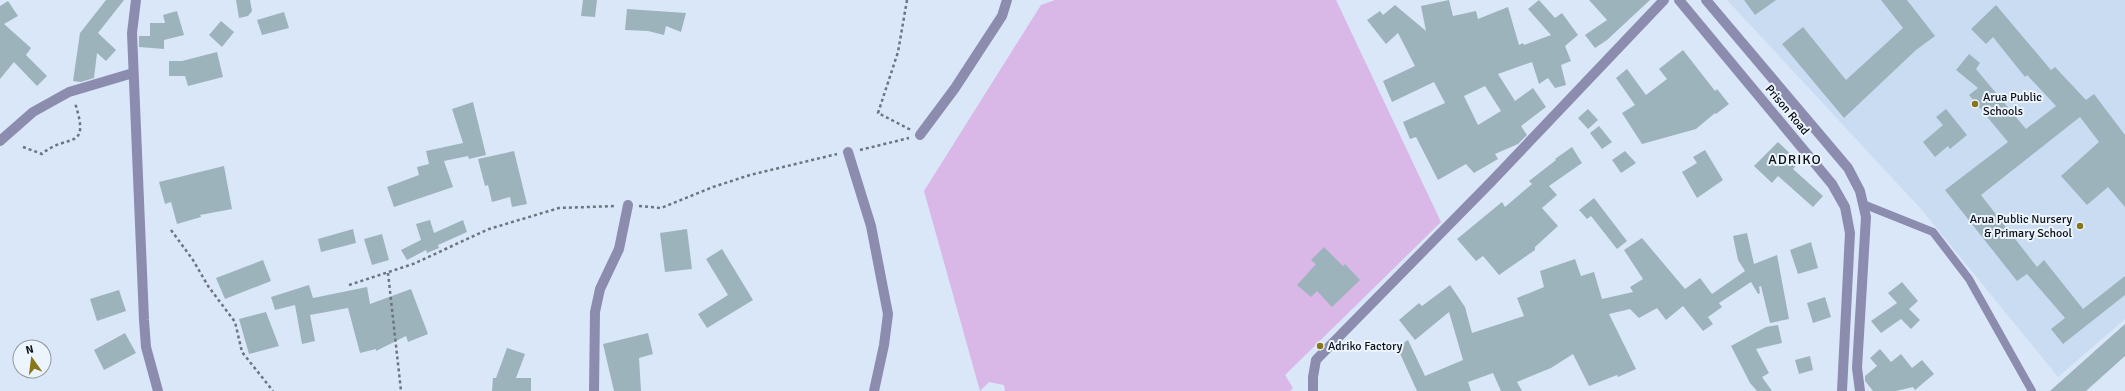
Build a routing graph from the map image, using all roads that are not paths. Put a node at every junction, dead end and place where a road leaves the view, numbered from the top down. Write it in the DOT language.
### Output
graph roads {
  1 [pos="136,0"];
  2 [pos="1007,0"];
  3 [pos="1664,0"];
  4 [pos="1679,0"];
  5 [pos="1706,0"];
  6 [pos="133,74"];
  7 [pos="920,135"];
  8 [pos="0,141"];
  9 [pos="848,152"];
  10 [pos="1863,204"];
  11 [pos="628,205"];
  12 [pos="158,391"];
  13 [pos="594,391"];
  14 [pos="874,391"];
  15 [pos="1313,391"];
  16 [pos="1842,391"];
  17 [pos="1860,391"];
  18 [pos="2032,391"];
  1 -- 6 [label="street"];
  2 -- 7 [label="street"];
  3 -- 15 [label="street"];
  4 -- 16 [label="street, Prison Road"];
  5 -- 10 [label="street, Prison Road"];
  6 -- 8 [label="street"];
  6 -- 12 [label="street"];
  9 -- 14 [label="street"];
  10 -- 17 [label="street, Prison Road"];
  10 -- 18 [label="lane"];
  11 -- 13 [label="street"];
}
